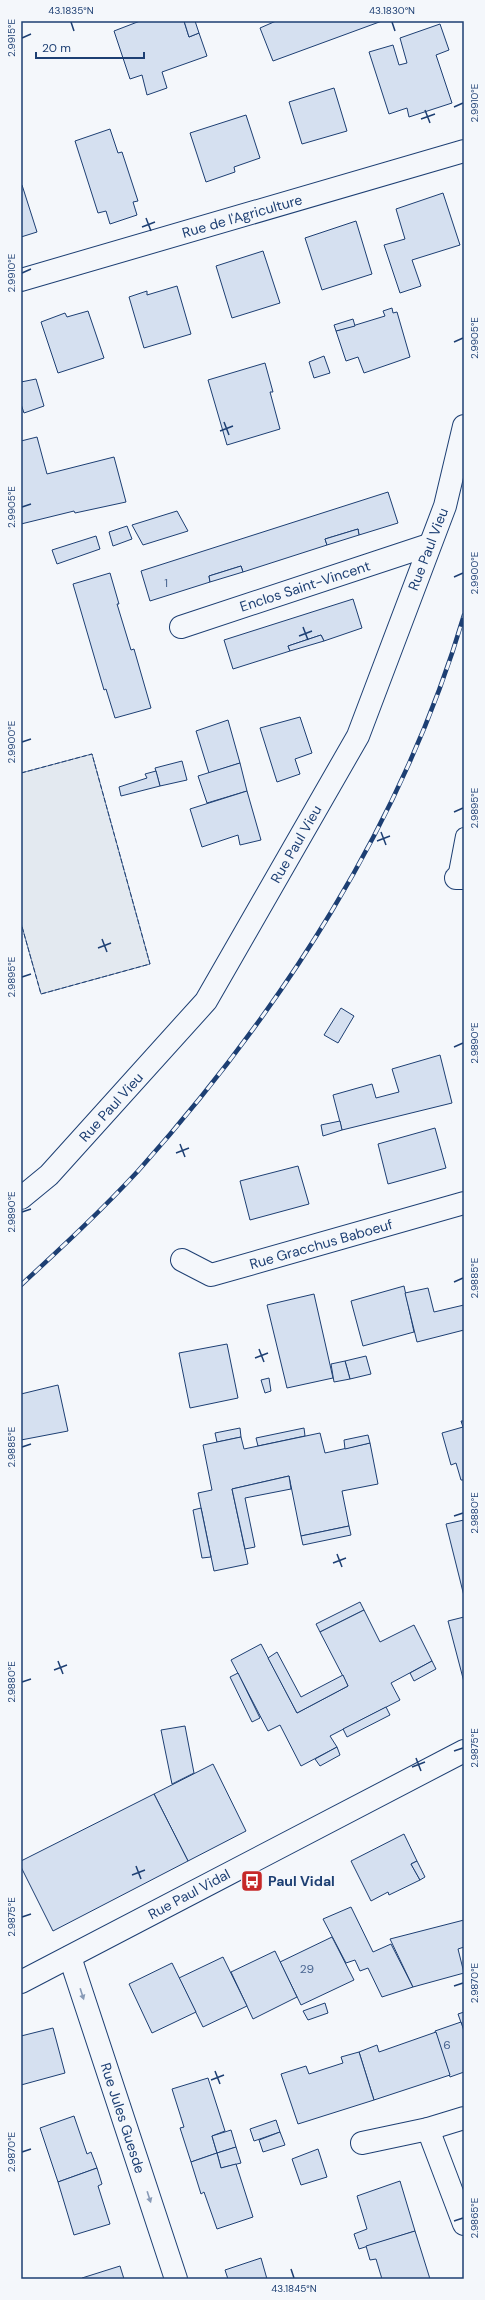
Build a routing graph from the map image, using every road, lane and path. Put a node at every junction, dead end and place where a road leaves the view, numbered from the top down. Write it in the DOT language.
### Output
graph roads {
  1 [pos="464,151"];
  2 [pos="21,280"];
  3 [pos="464,426"];
  4 [pos="429,545"];
  5 [pos="181,627"];
  6 [pos="464,836"];
  7 [pos="460,878"];
  8 [pos="21,1198"];
  9 [pos="464,1203"];
  10 [pos="182,1260"];
  11 [pos="464,1751"];
  12 [pos="70,1957"];
  13 [pos="21,1982"];
  14 [pos="464,2118"];
  15 [pos="428,2129"];
  16 [pos="362,2143"];
  17 [pos="464,2224"];
  18 [pos="176,2279"];
  1 -- 2 [label="street, Rue de l'Agriculture"];
  3 -- 4 [label="street, Rue Paul Vieu"];
  4 -- 5 [label="street, Enclos Saint-Vincent"];
  4 -- 8 [label="street, Rue Paul Vieu"];
  6 -- 7 [label="lane"];
  9 -- 10 [label="street, Rue Gracchus Baboeuf"];
  11 -- 12 [label="street, Rue Paul Vidal"];
  12 -- 13 [label="street, Rue Paul Vidal"];
  12 -- 18 [label="street, Rue Jules Guesde, one-way"];
  14 -- 15 [label="street"];
  15 -- 16 [label="street"];
  15 -- 17 [label="street"];
}
